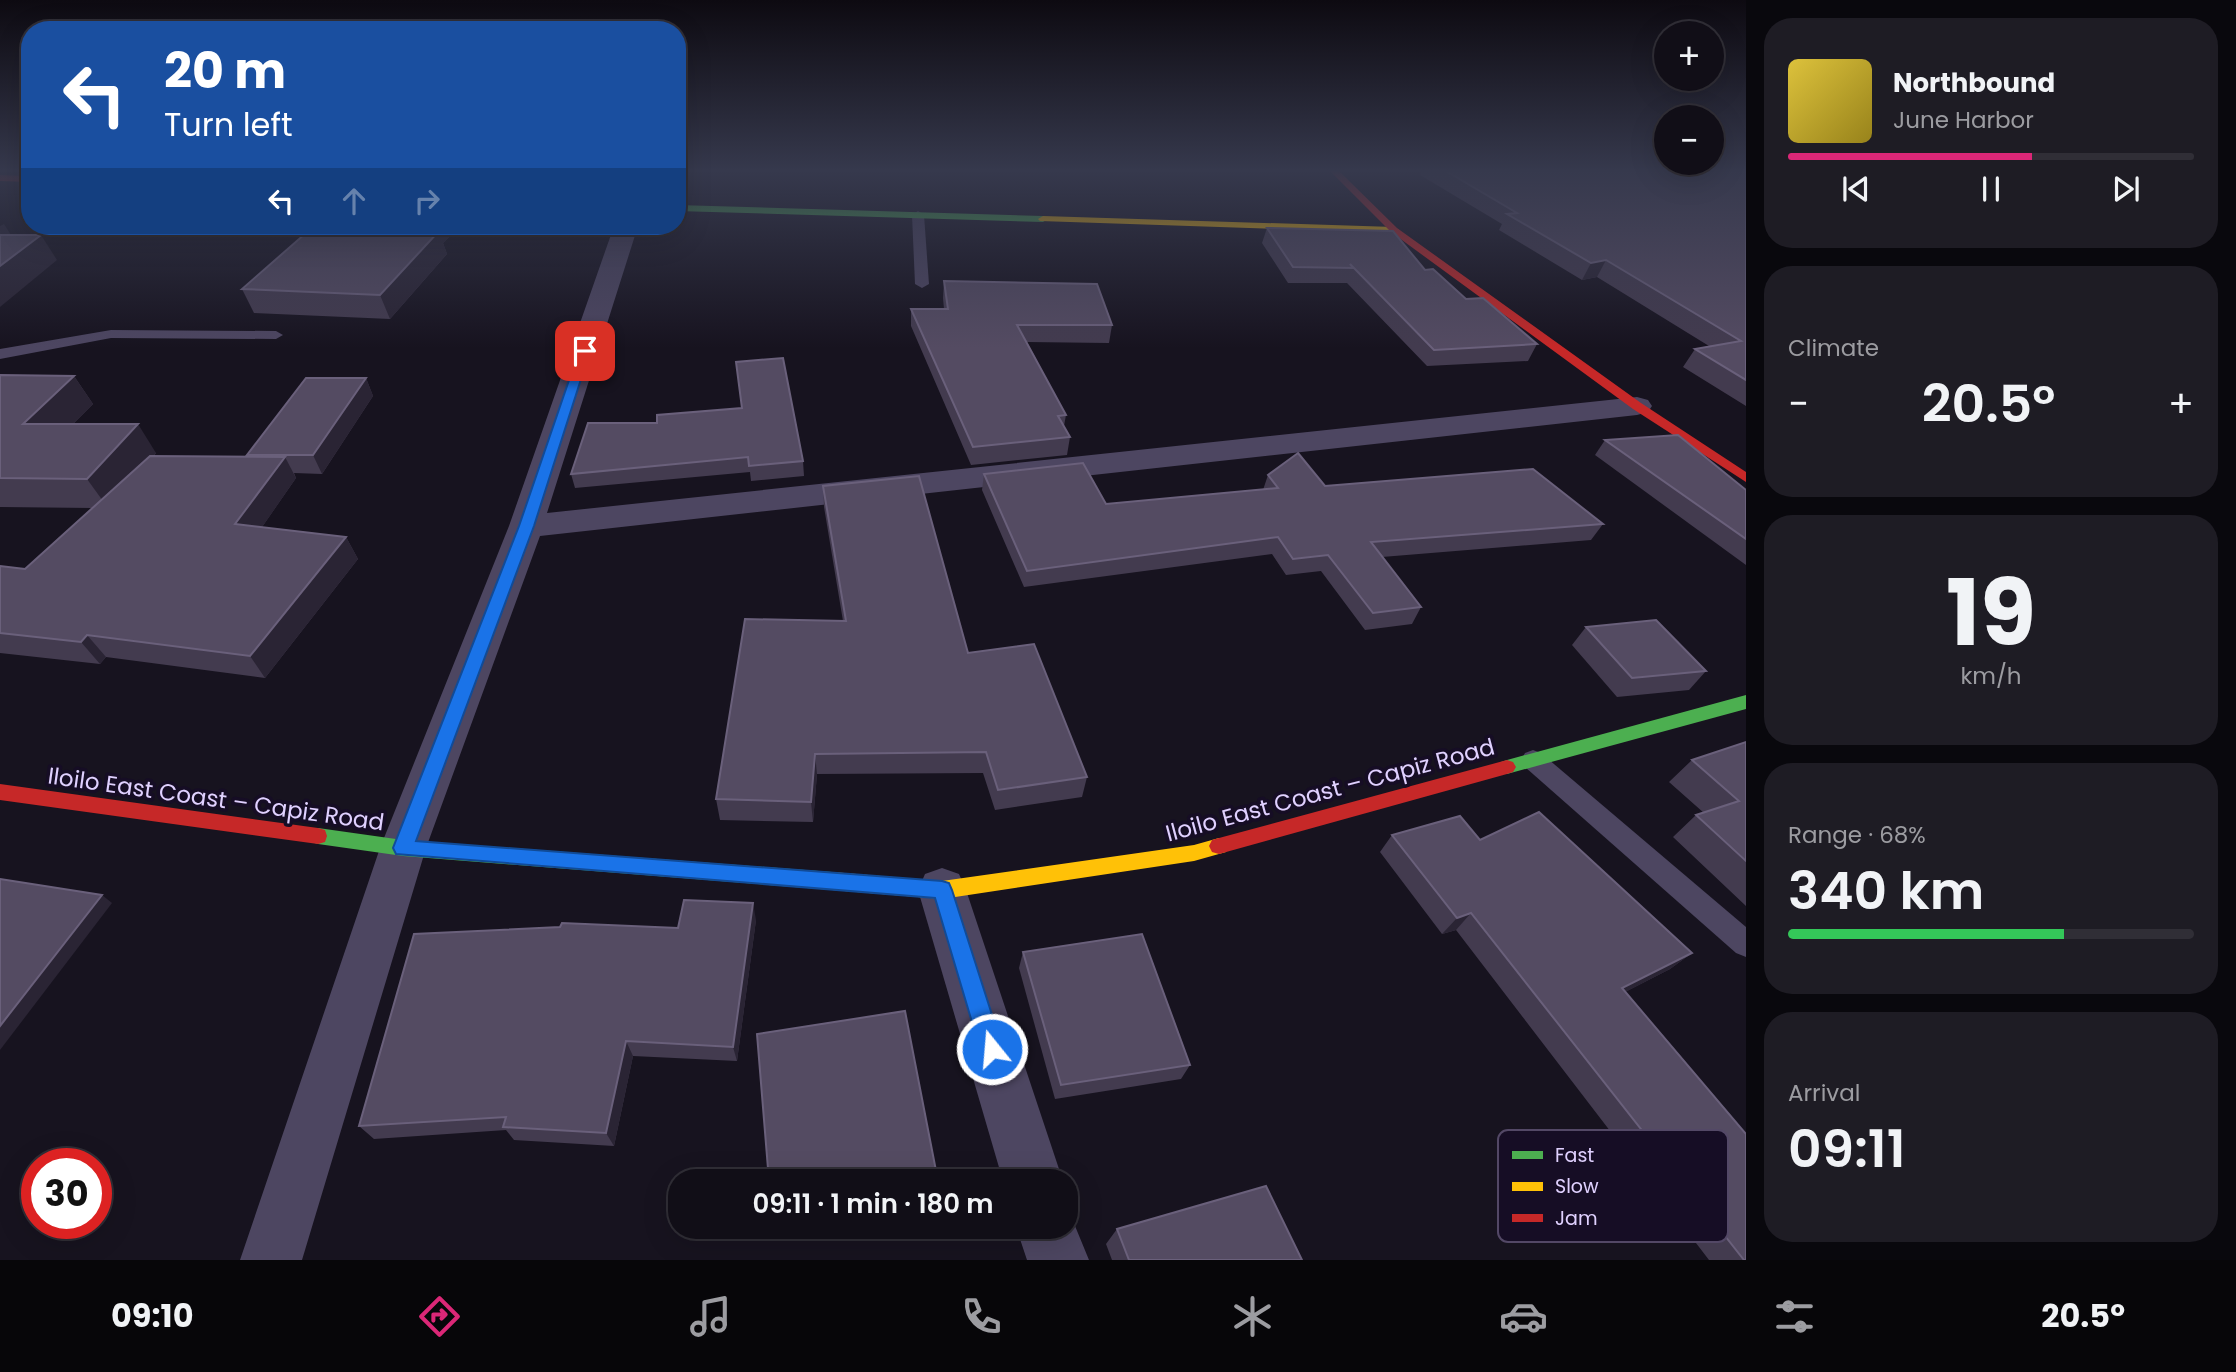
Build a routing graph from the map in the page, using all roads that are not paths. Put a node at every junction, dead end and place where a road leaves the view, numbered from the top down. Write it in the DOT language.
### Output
graph roads {
  1 [pos="919,230"];
  2 [pos="1388,230"];
  3 [pos="1394,230"];
  4 [pos="623,235"];
  5 [pos="922,284"];
  6 [pos="276,335"];
  7 [pos="0,354"];
  8 [pos="1637,406"];
  9 [pos="1746,478"];
  10 [pos="526,526"];
  11 [pos="1746,702"];
  12 [pos="1533,760"];
  13 [pos="0,792"];
  14 [pos="403,848"];
  15 [pos="942,890"];
  16 [pos="1746,944"];
  17 [pos="1029,1169"];
  18 [pos="1051,1239"];
  19 [pos="271,1260"];
  20 [pos="1058,1260"];
  1 -- 5 [label="lane"];
  2 -- 3 [label="main road"];
  3 -- 8 [label="main road"];
  4 -- 10 [label="street"];
  6 -- 7 [label="lane"];
  8 -- 9 [label="main road"];
  8 -- 10 [label="street"];
  10 -- 14 [label="street"];
  11 -- 12 [label="main road, Iloilo East Coast – Capiz Road"];
  12 -- 15 [label="main road, Iloilo East Coast – Capiz Road"];
  12 -- 16 [label="lane"];
  13 -- 14 [label="main road, Iloilo East Coast – Capiz Road"];
  14 -- 15 [label="main road, Iloilo East Coast – Capiz Road"];
  14 -- 19 [label="street"];
  15 -- 17 [label="street"];
  18 -- 20 [label="street"];
}
